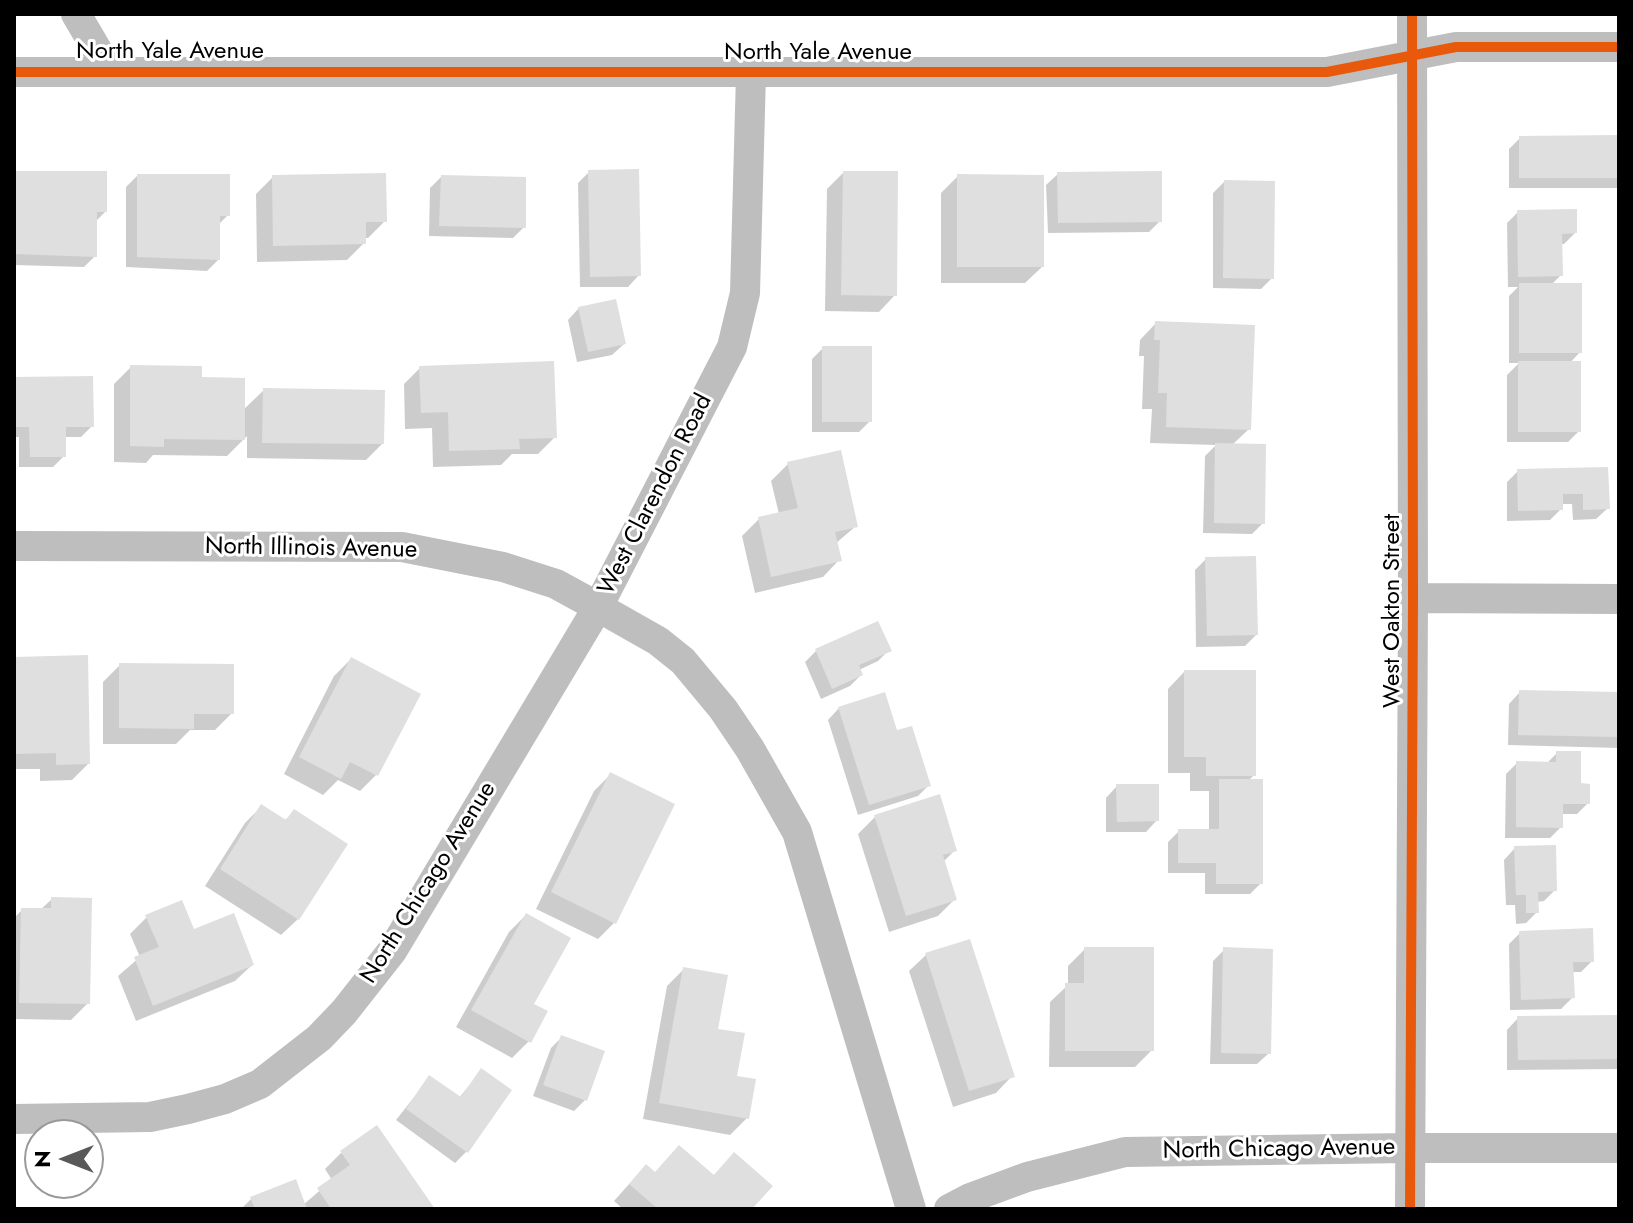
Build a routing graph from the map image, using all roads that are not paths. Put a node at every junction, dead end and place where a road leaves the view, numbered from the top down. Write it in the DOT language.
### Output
graph roads {
  1 [pos="76,14"];
  2 [pos="1412,14"];
  3 [pos="1619,47"];
  4 [pos="1413,54"];
  5 [pos="14,72"];
  6 [pos="110,72"];
  7 [pos="751,74"];
  8 [pos="14,546"];
  9 [pos="1413,598"];
  10 [pos="1619,599"];
  11 [pos="598,607"];
  12 [pos="14,1119"];
  13 [pos="1409,1148"];
  14 [pos="1619,1148"];
  15 [pos="911,1209"];
  16 [pos="949,1209"];
  17 [pos="1410,1209"];
  1 -- 6 [label="street"];
  2 -- 4 [label="street, West Oakton Street"];
  3 -- 4 [label="street, North Yale Avenue"];
  4 -- 7 [label="street, North Yale Avenue"];
  4 -- 9 [label="street, West Oakton Street"];
  5 -- 6 [label="street, North Yale Avenue"];
  6 -- 7 [label="street, North Yale Avenue"];
  7 -- 11 [label="street, West Clarendon Road"];
  8 -- 11 [label="street, North Illinois Avenue"];
  9 -- 10 [label="street"];
  9 -- 13 [label="street, West Oakton Street"];
  11 -- 12 [label="street, North Chicago Avenue"];
  11 -- 15 [label="street, West Clarendon Road"];
  13 -- 14 [label="street, North Chicago Avenue"];
  13 -- 16 [label="street, North Chicago Avenue"];
  13 -- 17 [label="street, West Oakton Street"];
}
